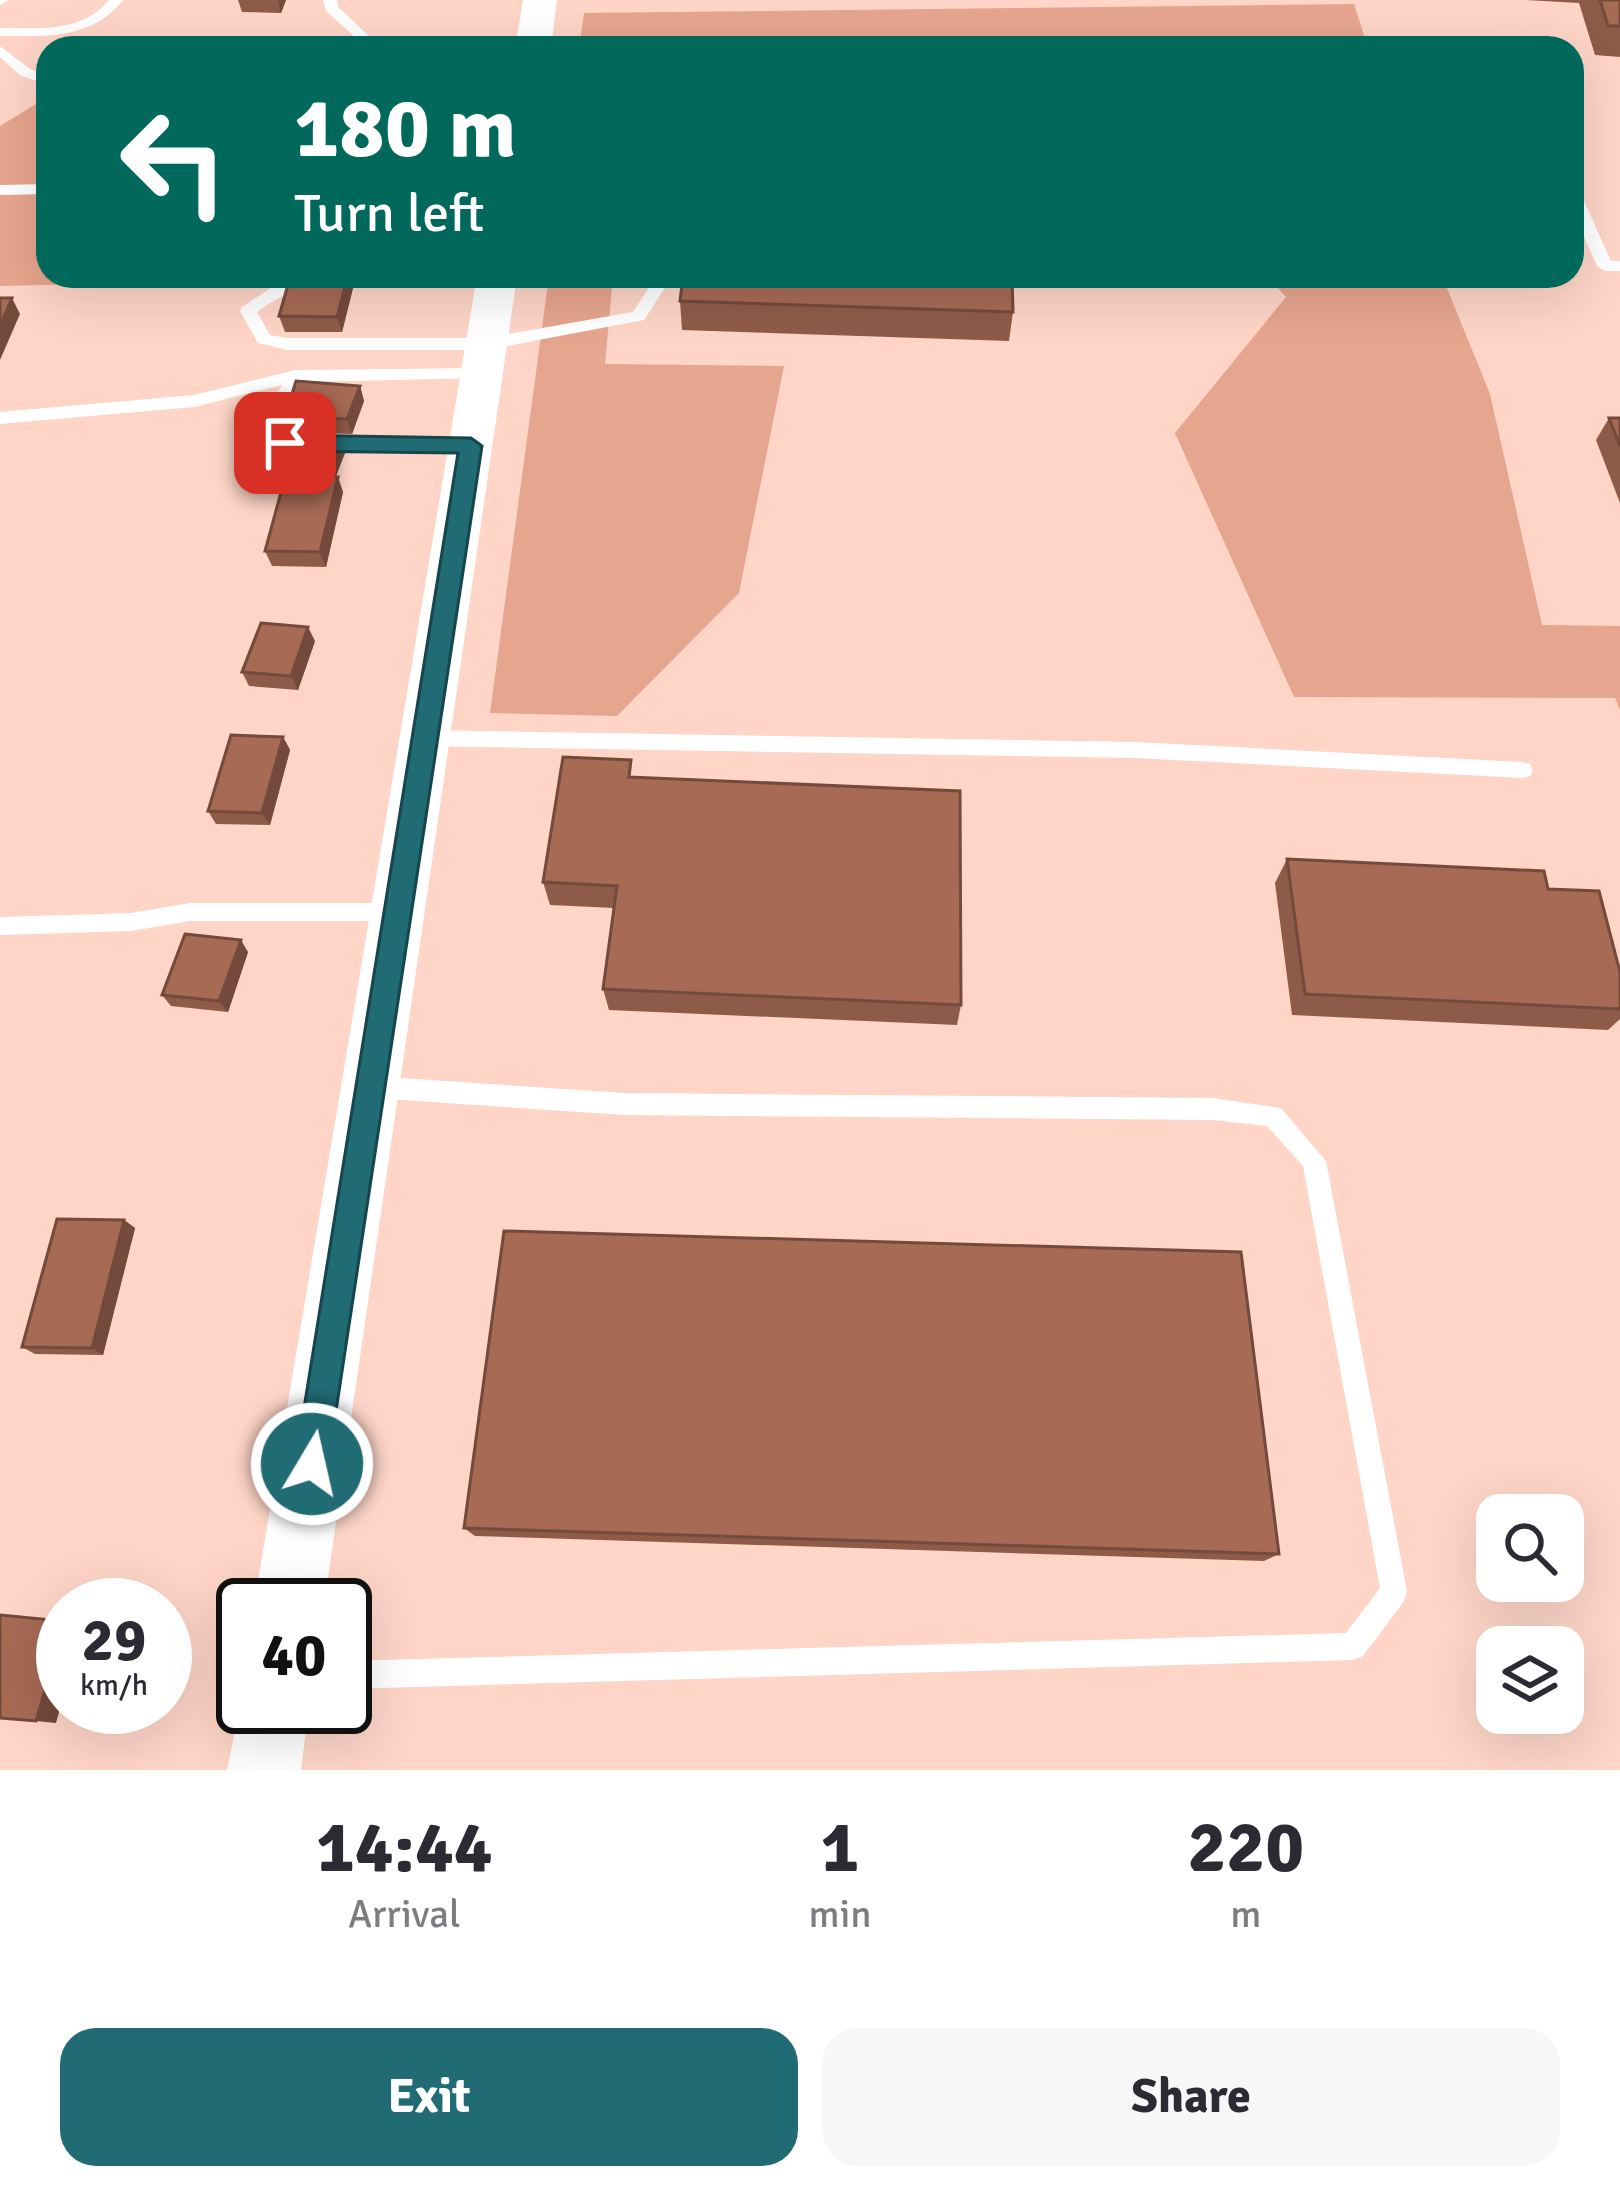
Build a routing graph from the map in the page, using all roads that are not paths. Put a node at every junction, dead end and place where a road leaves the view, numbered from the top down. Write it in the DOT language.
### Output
graph roads {
  1 [pos="116,0"];
  2 [pos="330,0"];
  3 [pos="540,0"];
  4 [pos="0,32"];
  5 [pos="362,36"];
  6 [pos="535,36"];
  7 [pos="0,50"];
  8 [pos="36,76"];
  9 [pos="36,189"];
  10 [pos="0,190"];
  11 [pos="1584,229"];
  12 [pos="1620,266"];
  13 [pos="278,288"];
  14 [pos="495,288"];
  15 [pos="657,288"];
  16 [pos="484,359"];
  17 [pos="295,376"];
  18 [pos="0,418"];
  19 [pos="471,446"];
  20 [pos="425,738"];
  21 [pos="1523,770"];
  22 [pos="398,912"];
  23 [pos="0,926"];
  24 [pos="370,1087"];
  25 [pos="294,1578"];
  26 [pos="372,1674"];
  27 [pos="269,1734"];
  28 [pos="263,1770"];
  1 -- 4 [label="lane"];
  2 -- 5 [label="lane"];
  3 -- 6 [label="street"];
  7 -- 8 [label="lane"];
  9 -- 10 [label="lane"];
  11 -- 12 [label="lane"];
  13 -- 16 [label="lane"];
  14 -- 16 [label="street"];
  15 -- 16 [label="lane"];
  16 -- 17 [label="lane"];
  16 -- 19 [label="street"];
  17 -- 18 [label="lane"];
  17 -- 19 [label="lane"];
  19 -- 20 [label="street"];
  20 -- 21 [label="lane"];
  20 -- 22 [label="street"];
  22 -- 23 [label="lane"];
  22 -- 24 [label="street"];
  24 -- 25 [label="street"];
  24 -- 26 [label="lane"];
  27 -- 28 [label="street"];
}
